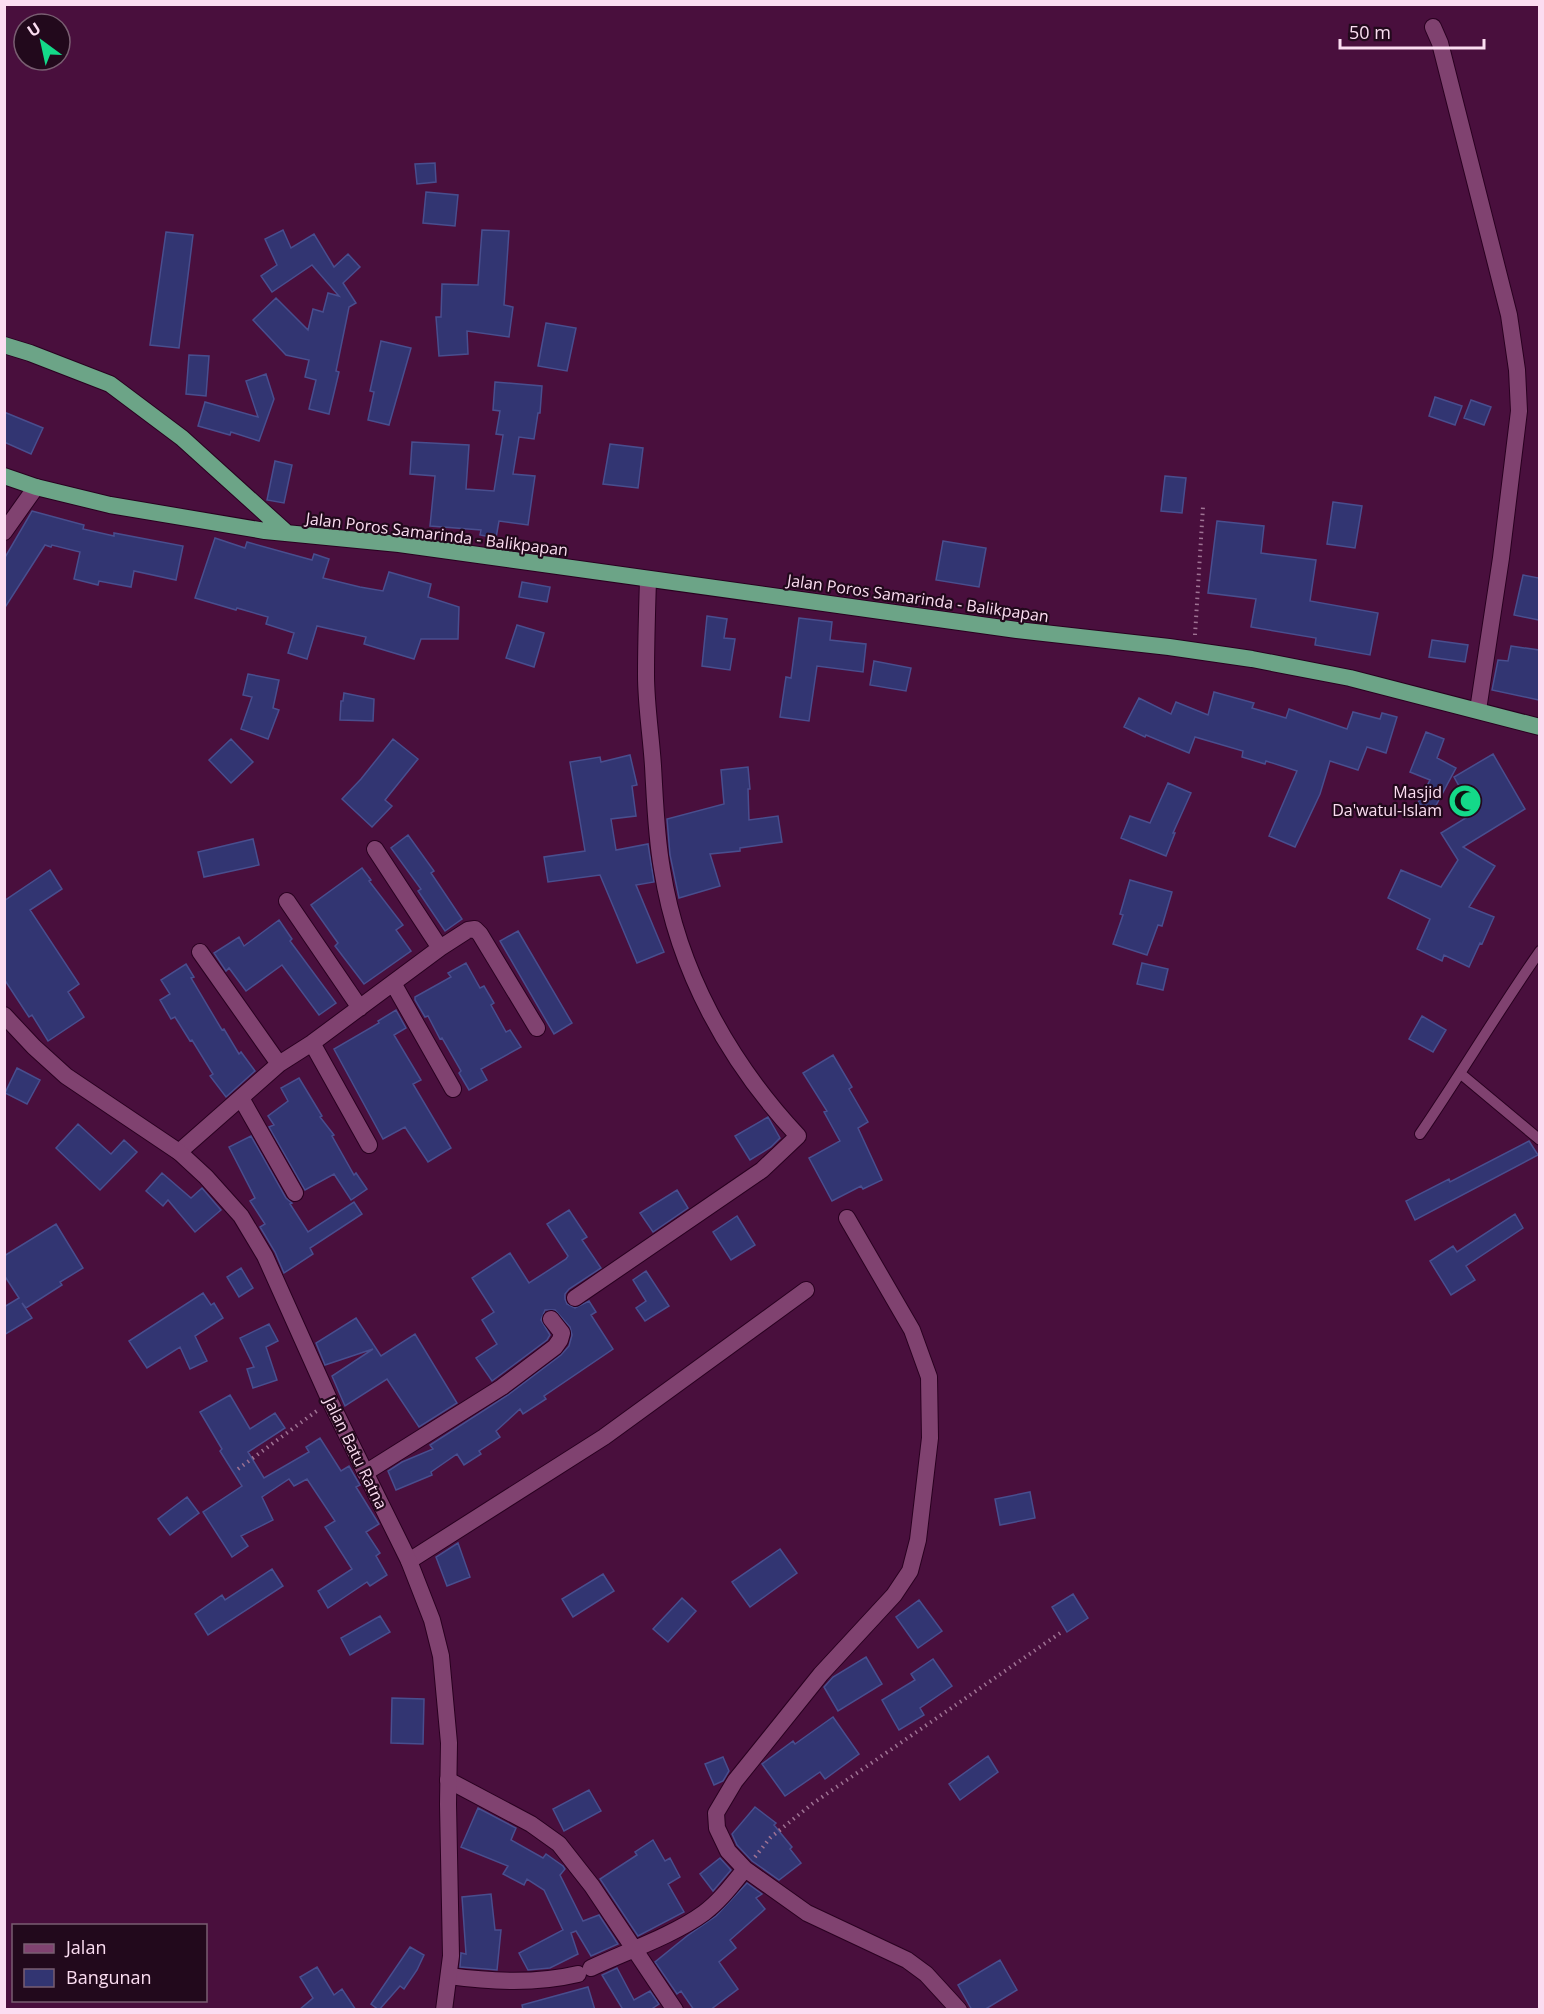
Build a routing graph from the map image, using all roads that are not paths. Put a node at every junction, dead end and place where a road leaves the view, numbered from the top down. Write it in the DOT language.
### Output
graph roads {
  1 [pos="1433,27"];
  2 [pos="4,345"];
  3 [pos="4,476"];
  4 [pos="36,487"];
  5 [pos="4,532"];
  6 [pos="287,533"];
  7 [pos="648,580"];
  8 [pos="1478,710"];
  9 [pos="1539,727"];
  10 [pos="375,849"];
  11 [pos="287,901"];
  12 [pos="440,948"];
  13 [pos="200,951"];
  14 [pos="1539,951"];
  15 [pos="393,983"];
  16 [pos="360,1008"];
  17 [pos="4,1015"];
  18 [pos="537,1028"];
  19 [pos="312,1043"];
  20 [pos="279,1064"];
  21 [pos="1461,1074"];
  22 [pos="453,1089"];
  23 [pos="241,1098"];
  24 [pos="1420,1134"];
  25 [pos="1539,1140"];
  26 [pos="369,1145"];
  27 [pos="179,1152"];
  28 [pos="295,1193"];
  29 [pos="847,1218"];
  30 [pos="806,1290"];
  31 [pos="575,1298"];
  32 [pos="551,1318"];
  33 [pos="365,1473"];
  34 [pos="409,1561"];
  35 [pos="448,1780"];
  36 [pos="745,1869"];
  37 [pos="633,1948"];
  38 [pos="450,1976"];
  39 [pos="444,2010"];
  40 [pos="675,2010"];
  41 [pos="959,2010"];
  1 -- 8 [label="street"];
  2 -- 6 [label="highway, Jalan Poros Samarinda - Balikpapan"];
  3 -- 4 [label="highway, Jalan Poros Samarinda - Balikpapan"];
  4 -- 5 [label="street"];
  4 -- 6 [label="highway, Jalan Poros Samarinda - Balikpapan"];
  6 -- 7 [label="highway, Jalan Poros Samarinda - Balikpapan"];
  7 -- 8 [label="highway, Jalan Poros Samarinda - Balikpapan"];
  7 -- 31 [label="street"];
  8 -- 9 [label="highway, Jalan Poros Samarinda - Balikpapan"];
  10 -- 12 [label="street"];
  11 -- 16 [label="street"];
  12 -- 15 [label="street"];
  12 -- 18 [label="street"];
  13 -- 20 [label="street"];
  14 -- 21 [label="lane"];
  15 -- 16 [label="street"];
  15 -- 22 [label="street"];
  16 -- 19 [label="street"];
  17 -- 27 [label="street, Jalan Batu Ratna"];
  19 -- 20 [label="street"];
  19 -- 26 [label="street"];
  20 -- 23 [label="street"];
  21 -- 24 [label="lane"];
  21 -- 25 [label="lane"];
  23 -- 27 [label="street"];
  23 -- 28 [label="street"];
  27 -- 33 [label="street, Jalan Batu Ratna"];
  29 -- 36 [label="street"];
  30 -- 34 [label="street"];
  32 -- 33 [label="street"];
  33 -- 34 [label="street, Jalan Batu Ratna"];
  34 -- 35 [label="street, Jalan Batu Ratna"];
  35 -- 37 [label="street"];
  35 -- 38 [label="street, Jalan Batu Ratna"];
  36 -- 37 [label="street"];
  36 -- 41 [label="street"];
  37 -- 38 [label="street"];
  37 -- 40 [label="street"];
  38 -- 39 [label="street, Jalan Batu Ratna"];
}
